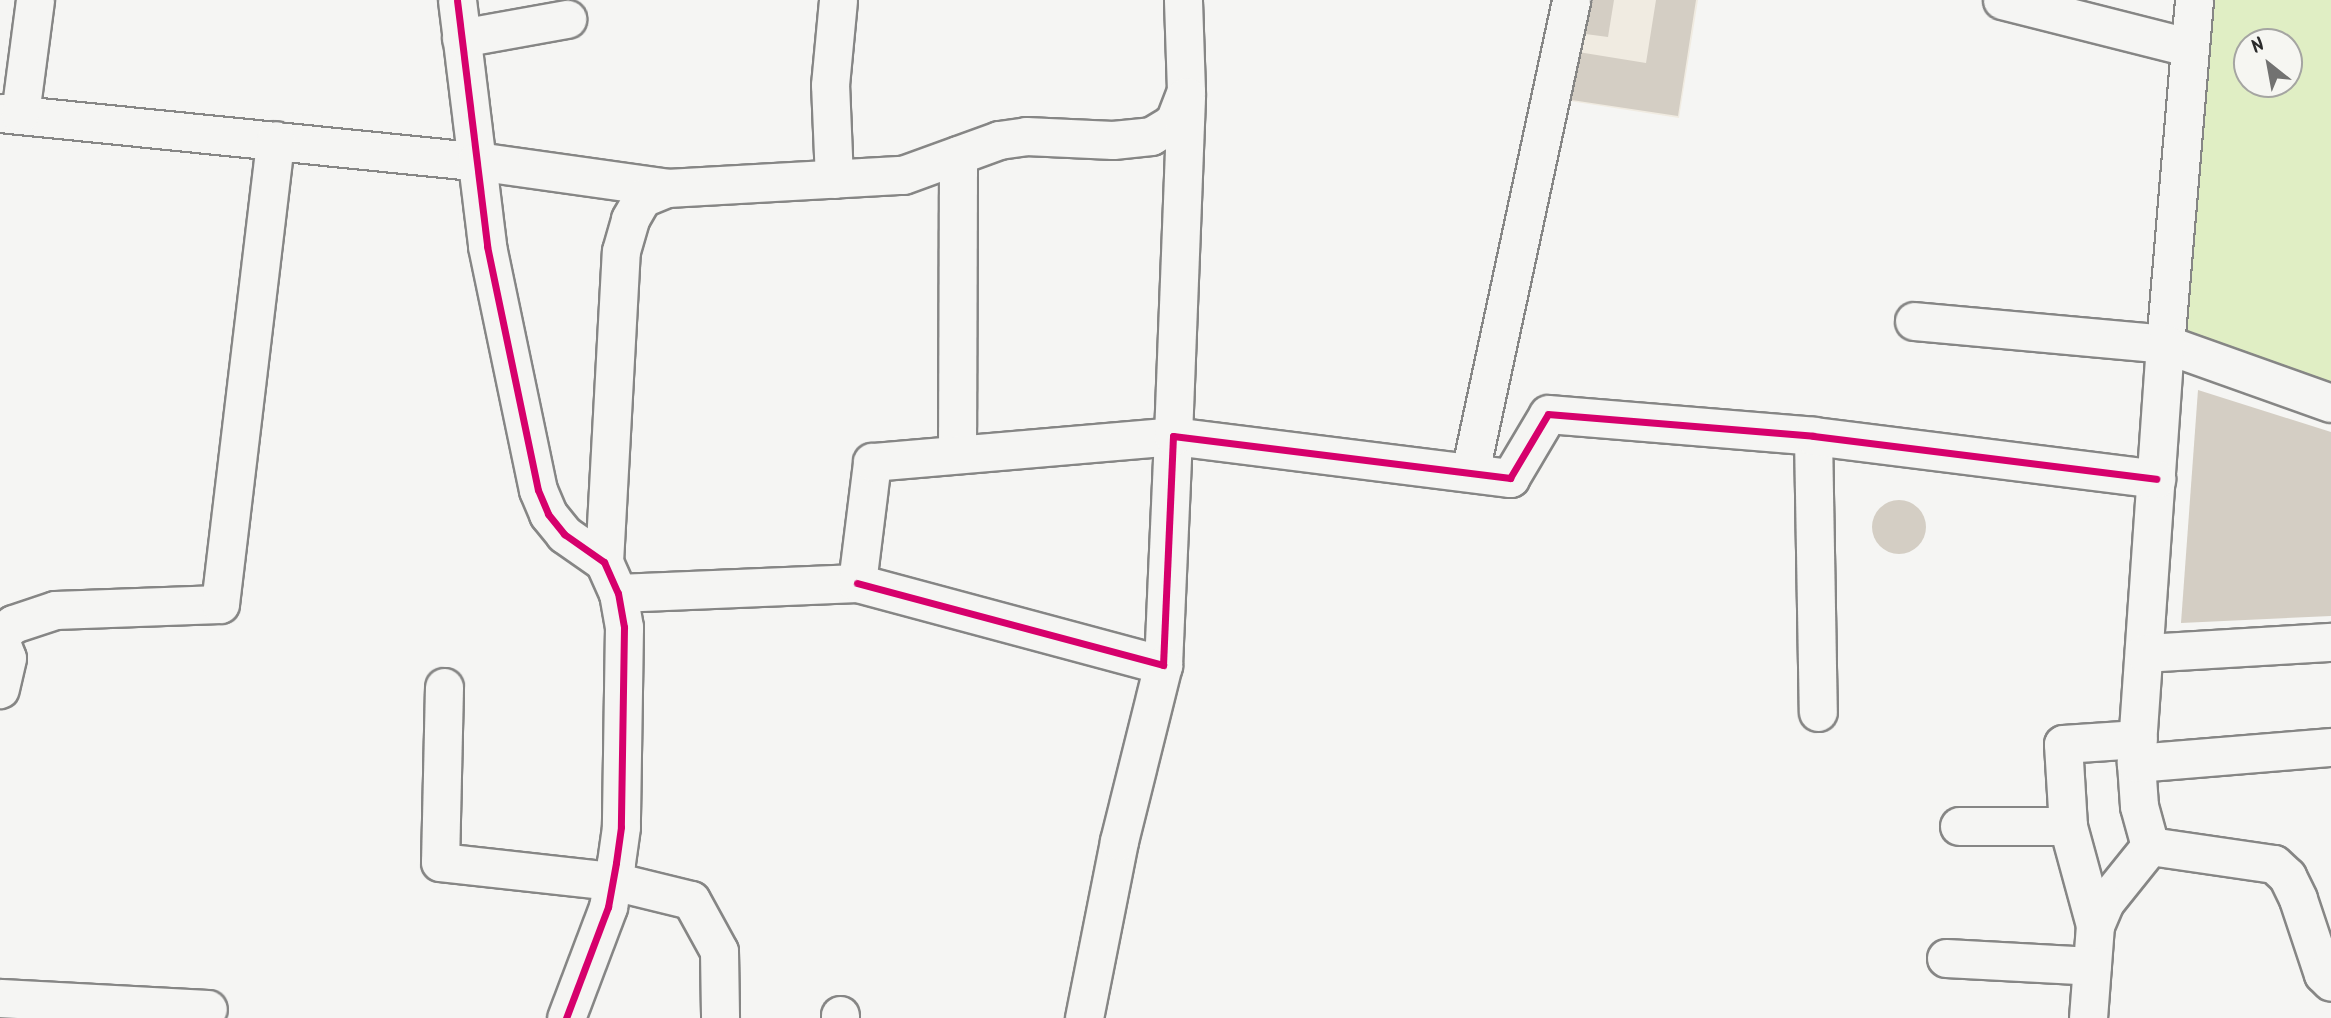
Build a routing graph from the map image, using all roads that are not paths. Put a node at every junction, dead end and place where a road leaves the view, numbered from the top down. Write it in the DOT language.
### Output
graph roads {
  1 [pos="35,0"];
  2 [pos="457,0"];
  3 [pos="838,0"];
  4 [pos="1183,0"];
  5 [pos="1571,0"];
  6 [pos="2002,0"];
  7 [pos="2194,0"];
  8 [pos="567,19"];
  9 [pos="461,38"];
  10 [pos="2188,47"];
  11 [pos="1186,91"];
  12 [pos="10,113"];
  13 [pos="275,140"];
  14 [pos="958,155"];
  15 [pos="476,161"];
  16 [pos="834,179"];
  17 [pos="667,188"];
  18 [pos="1914,321"];
  19 [pos="2165,344"];
  20 [pos="2331,403"];
  21 [pos="1173,436"];
  22 [pos="1813,436"];
  23 [pos="957,454"];
  24 [pos="1470,472"];
  25 [pos="2156,479"];
  26 [pos="611,577"];
  27 [pos="857,583"];
  28 [pos="0,635"];
  29 [pos="0,640"];
  30 [pos="2331,642"];
  31 [pos="2144,653"];
  32 [pos="1163,665"];
  33 [pos="444,687"];
  34 [pos="0,689"];
  35 [pos="1818,712"];
  36 [pos="2331,747"];
  37 [pos="2137,751"];
  38 [pos="2068,825"];
  39 [pos="1959,826"];
  40 [pos="2150,846"];
  41 [pos="613,881"];
  42 [pos="2095,925"];
  43 [pos="1945,958"];
  44 [pos="2092,966"];
  45 [pos="2331,982"];
  46 [pos="0,999"];
  47 [pos="208,1009"];
  48 [pos="566,1018"];
  49 [pos="720,1018"];
  50 [pos="1084,1018"];
  51 [pos="2088,1018"];
  1 -- 12 [label="street"];
  2 -- 9 [label="street"];
  3 -- 16 [label="street"];
  4 -- 11 [label="street"];
  5 -- 24 [label="street"];
  6 -- 10 [label="street"];
  7 -- 10 [label="street"];
  8 -- 9 [label="street"];
  9 -- 15 [label="street"];
  10 -- 19 [label="street"];
  11 -- 14 [label="street"];
  11 -- 21 [label="street"];
  12 -- 13 [label="street"];
  13 -- 15 [label="street"];
  13 -- 28 [label="street"];
  14 -- 16 [label="street"];
  14 -- 23 [label="street"];
  15 -- 17 [label="street"];
  15 -- 26 [label="street"];
  16 -- 17 [label="street"];
  17 -- 26 [label="street"];
  18 -- 19 [label="street"];
  19 -- 20 [label="street"];
  19 -- 25 [label="street"];
  21 -- 23 [label="street"];
  21 -- 24 [label="street"];
  21 -- 32 [label="street"];
  22 -- 24 [label="street"];
  22 -- 25 [label="street"];
  22 -- 35 [label="street"];
  23 -- 27 [label="street"];
  25 -- 31 [label="street"];
  26 -- 27 [label="street"];
  26 -- 41 [label="street"];
  27 -- 32 [label="street"];
  29 -- 34 [label="street"];
  30 -- 31 [label="street"];
  31 -- 37 [label="street"];
  32 -- 50 [label="street"];
  33 -- 41 [label="street"];
  36 -- 37 [label="street"];
  37 -- 38 [label="street"];
  37 -- 40 [label="street"];
  38 -- 39 [label="street"];
  38 -- 42 [label="street"];
  40 -- 42 [label="street"];
  40 -- 45 [label="street"];
  41 -- 48 [label="street"];
  41 -- 49 [label="street"];
  42 -- 44 [label="street"];
  43 -- 44 [label="street"];
  44 -- 51 [label="street"];
  46 -- 47 [label="street"];
}
